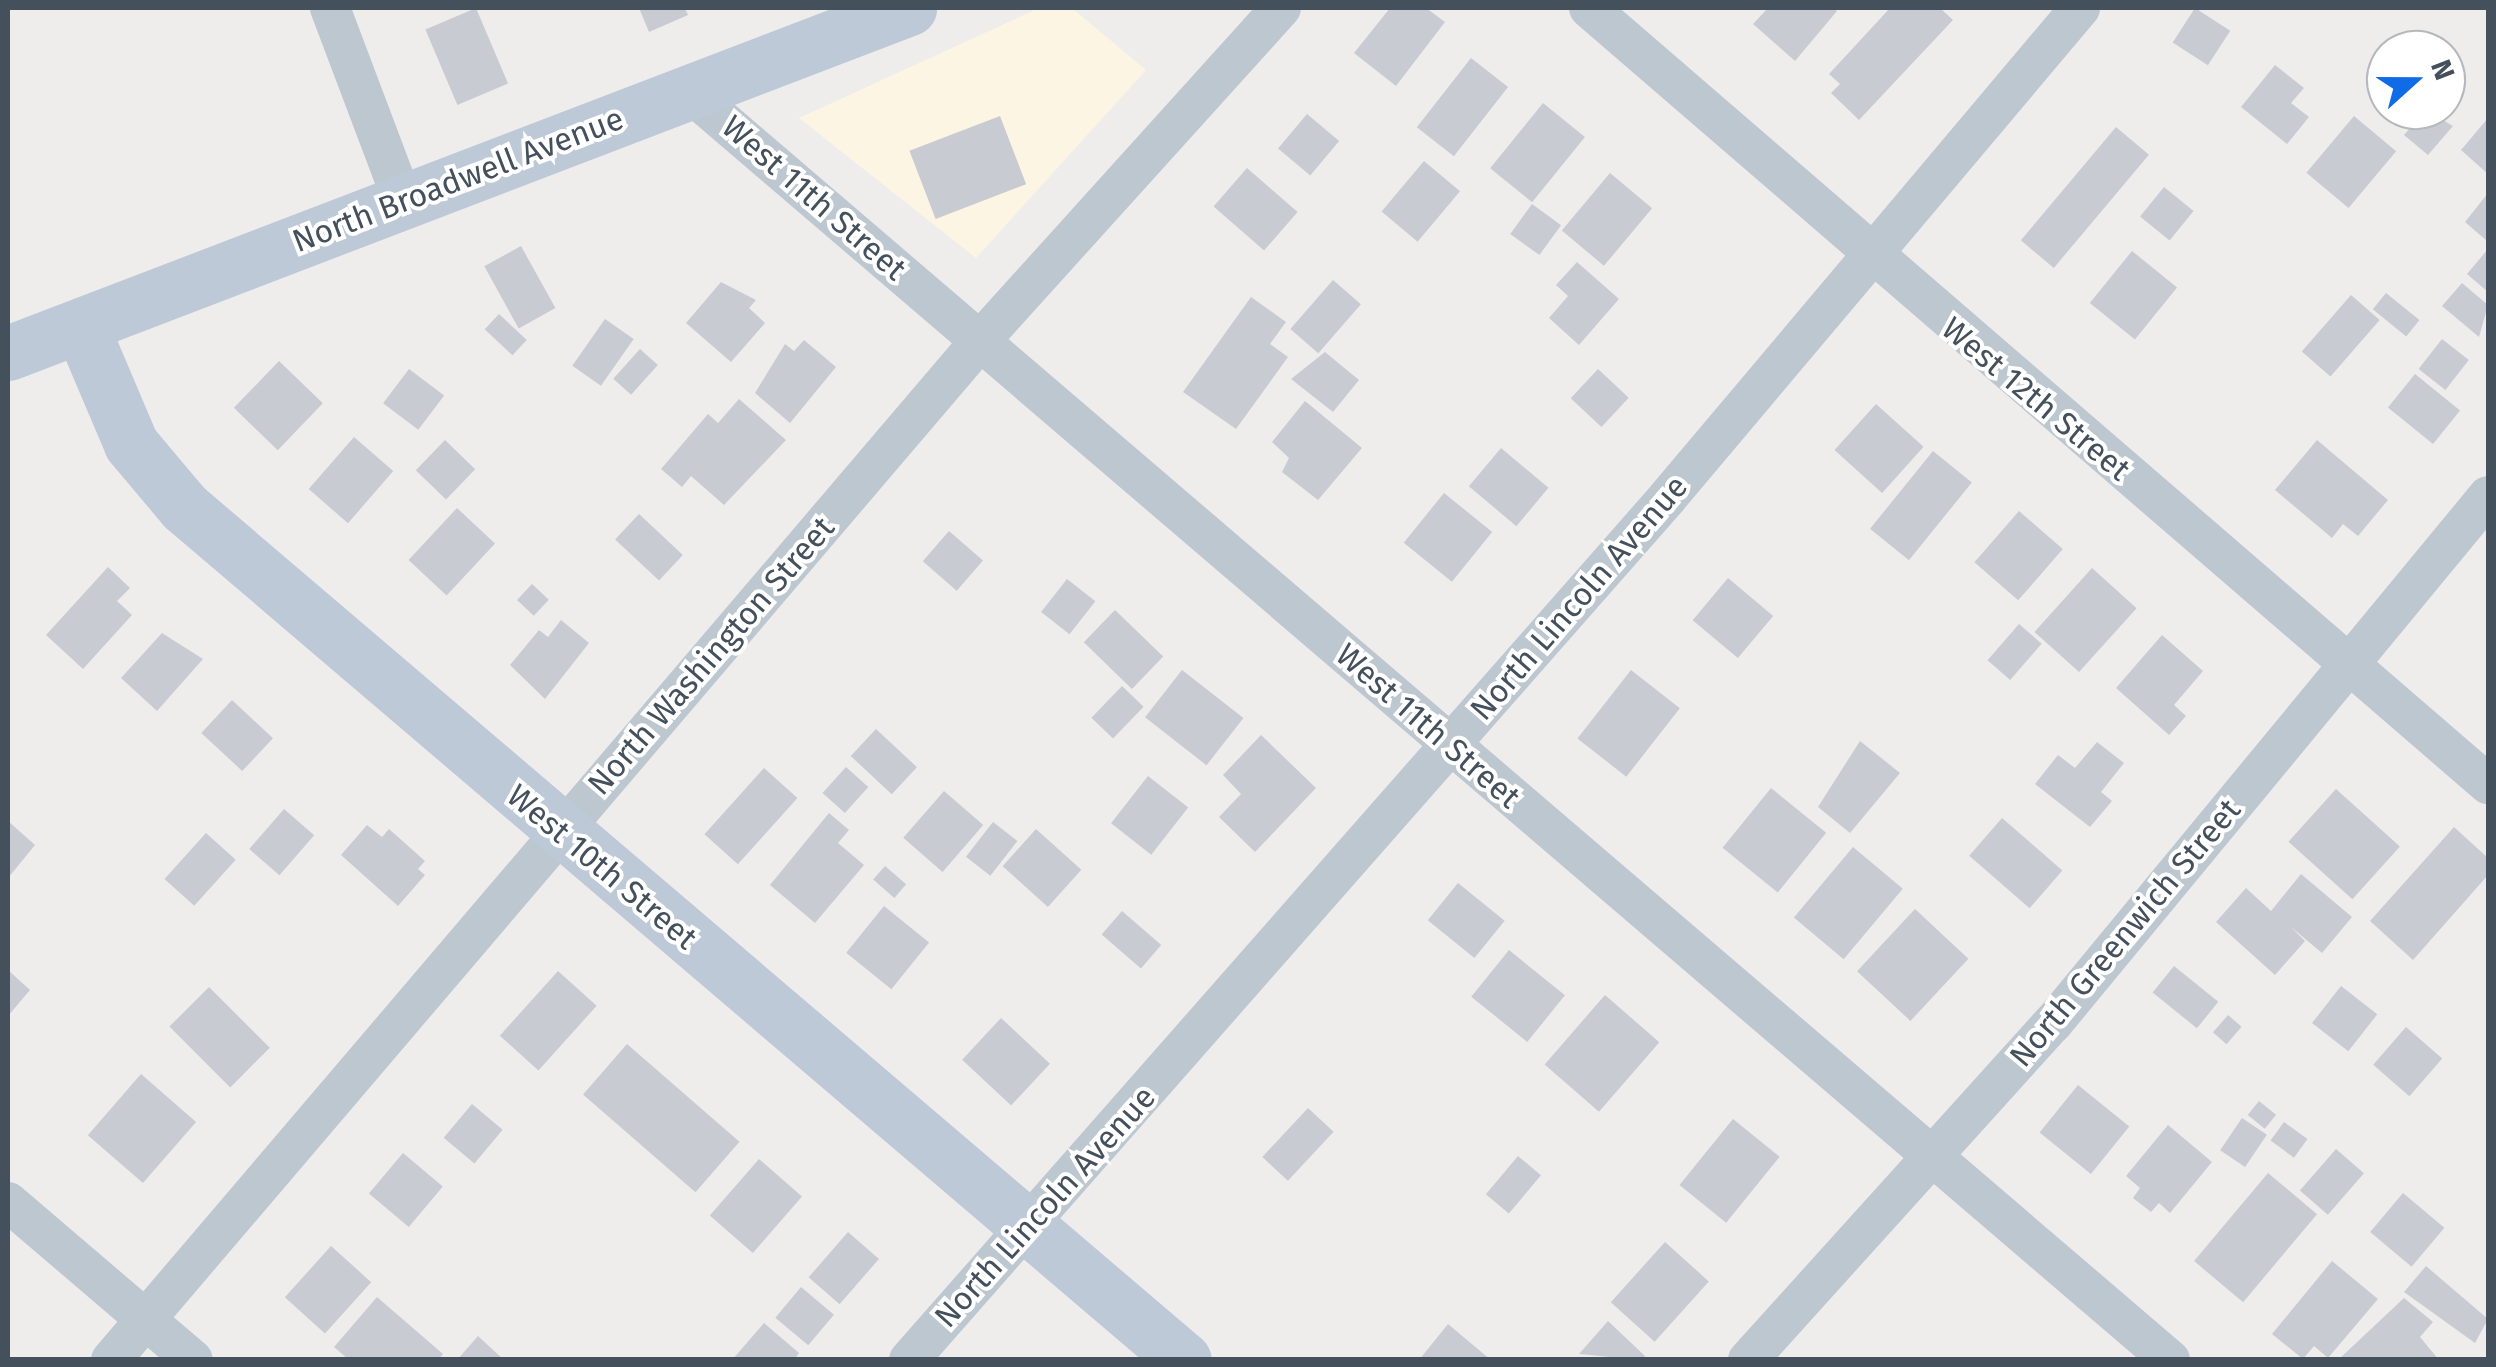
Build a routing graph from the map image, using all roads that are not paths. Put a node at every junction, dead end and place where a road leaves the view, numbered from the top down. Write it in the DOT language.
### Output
graph roads {
  1 [pos="330,8"];
  2 [pos="1281,8"];
  3 [pos="1588,8"];
  4 [pos="2080,8"];
  5 [pos="898,9"];
  6 [pos="688,90"];
  7 [pos="403,201"];
  8 [pos="1870,258"];
  9 [pos="81,326"];
  10 [pos="980,342"];
  11 [pos="8,353"];
  12 [pos="2488,496"];
  13 [pos="2348,665"];
  14 [pos="1450,745"];
  15 [pos="2488,784"];
  16 [pos="560,833"];
  17 [pos="1931,1158"];
  18 [pos="8,1202"];
  19 [pos="1026,1226"];
  20 [pos="146,1318"];
  21 [pos="111,1360"];
  22 [pos="193,1360"];
  23 [pos="909,1360"];
  24 [pos="1184,1360"];
  25 [pos="1748,1360"];
  26 [pos="2170,1360"];
  1 -- 7 [label="street"];
  2 -- 10 [label="street, North Washington Street"];
  3 -- 8 [label="street, West 12th Street"];
  4 -- 8 [label="street, North Lincoln Avenue"];
  5 -- 6 [label="street, North Broadwell Avenue"];
  6 -- 7 [label="street, North Broadwell Avenue"];
  6 -- 10 [label="street, West 11th Street"];
  7 -- 9 [label="street, North Broadwell Avenue"];
  8 -- 13 [label="street, West 12th Street"];
  8 -- 14 [label="street, North Lincoln Avenue"];
  9 -- 11 [label="street, North Broadwell Avenue"];
  9 -- 16 [label="street, West 10th Street"];
  10 -- 14 [label="street, West 11th Street"];
  10 -- 16 [label="street, North Washington Street"];
  12 -- 13 [label="street, North Greenwich Street"];
  13 -- 15 [label="street, West 12th Street"];
  13 -- 17 [label="street, North Greenwich Street"];
  14 -- 17 [label="street, West 11th Street"];
  14 -- 19 [label="street, North Lincoln Avenue"];
  16 -- 19 [label="street, West 10th Street"];
  16 -- 20 [label="street, North Washington Street"];
  17 -- 25 [label="street, North Greenwich Street"];
  17 -- 26 [label="street, West 11th Street"];
  18 -- 20 [label="street"];
  19 -- 23 [label="street, North Lincoln Avenue"];
  19 -- 24 [label="street, West 10th Street"];
  20 -- 21 [label="street, North Washington Street"];
  20 -- 22 [label="street"];
}
